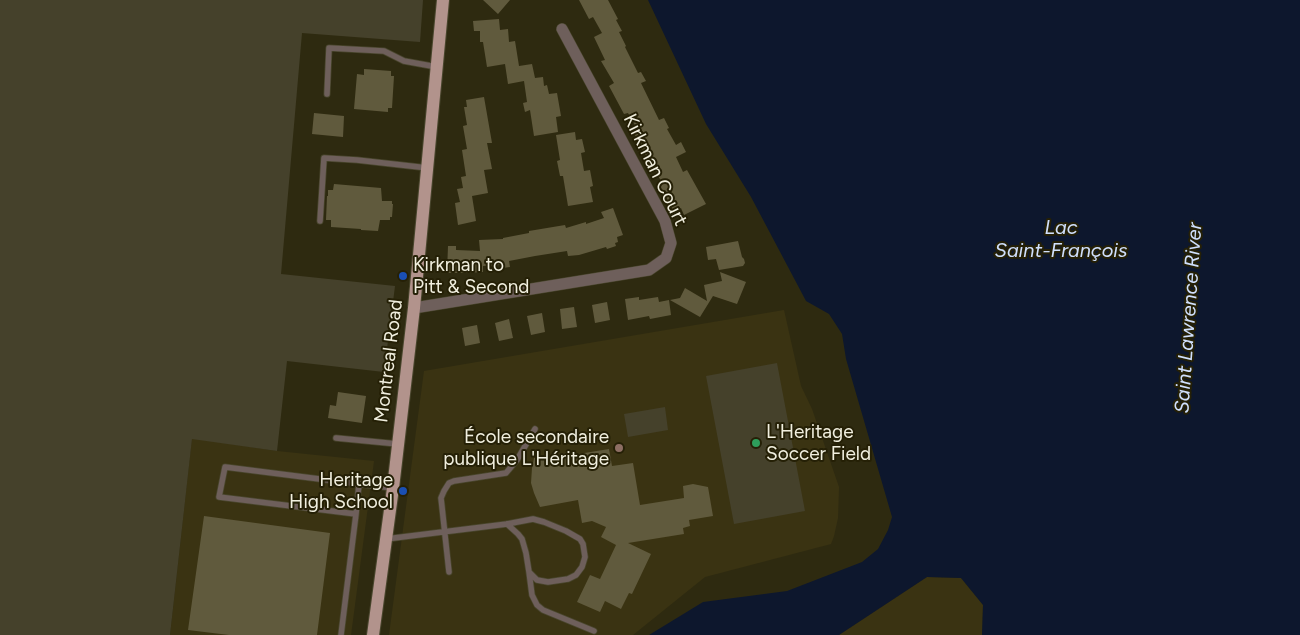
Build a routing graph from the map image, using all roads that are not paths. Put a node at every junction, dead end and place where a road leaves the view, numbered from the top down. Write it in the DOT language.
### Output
graph roads {
  1 [pos="443,0"];
  2 [pos="562,29"];
  3 [pos="436,67"];
  4 [pos="327,94"];
  5 [pos="428,168"];
  6 [pos="320,220"];
  7 [pos="414,308"];
  8 [pos="535,429"];
  9 [pos="336,438"];
  10 [pos="398,444"];
  11 [pos="359,484"];
  12 [pos="393,488"];
  13 [pos="356,514"];
  14 [pos="507,524"];
  15 [pos="444,532"];
  16 [pos="386,539"];
  17 [pos="449,572"];
  18 [pos="528,572"];
  19 [pos="594,632"];
  20 [pos="341,635"];
  21 [pos="373,635"];
  1 -- 3 [label="main road, Montreal Road"];
  2 -- 7 [label="street, Kirkman Court"];
  3 -- 4 [label="lane"];
  3 -- 5 [label="main road, Montreal Road"];
  5 -- 6 [label="lane"];
  5 -- 7 [label="main road, Montreal Road"];
  7 -- 10 [label="main road, Montreal Road"];
  8 -- 15 [label="lane"];
  9 -- 10 [label="lane"];
  10 -- 12 [label="main road, Montreal Road"];
  11 -- 12 [label="lane"];
  11 -- 13 [label="lane"];
  11 -- 13 [label="lane"];
  12 -- 16 [label="main road, Montreal Road"];
  13 -- 20 [label="lane"];
  14 -- 15 [label="lane"];
  14 -- 18 [label="lane"];
  14 -- 18 [label="lane"];
  15 -- 16 [label="lane"];
  15 -- 17 [label="lane"];
  16 -- 21 [label="main road, Montreal Road"];
  18 -- 19 [label="lane"];
}
